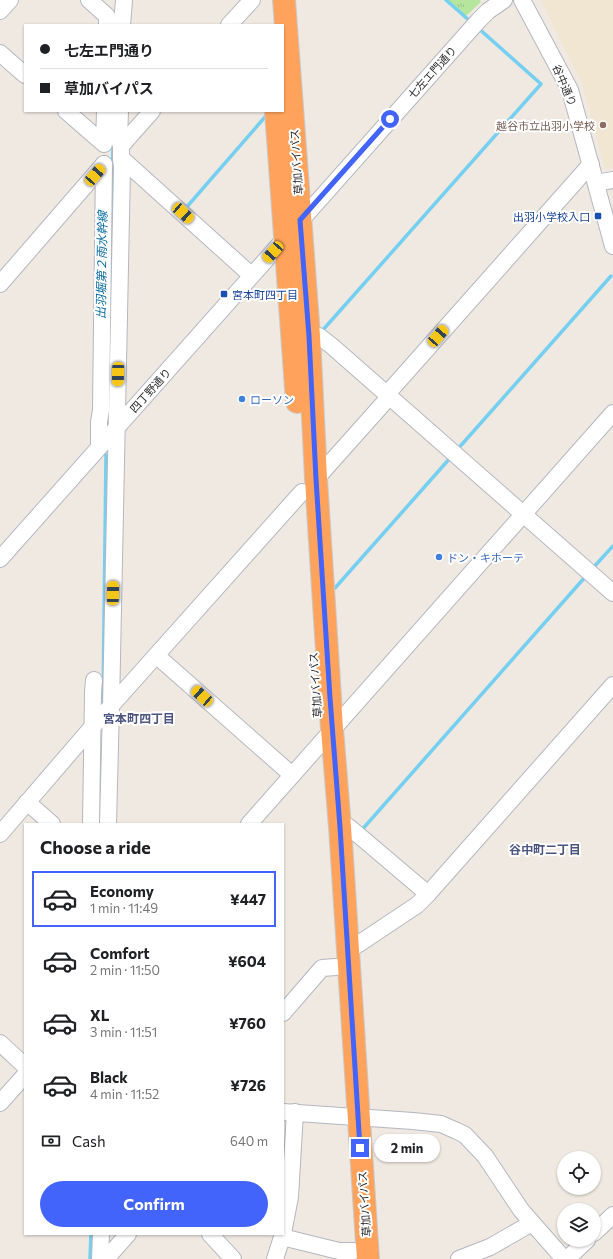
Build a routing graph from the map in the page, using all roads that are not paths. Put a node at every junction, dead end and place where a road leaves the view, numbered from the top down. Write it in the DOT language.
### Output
graph roads {
  1 [pos="10,0"];
  2 [pos="89,0"];
  3 [pos="124,0"];
  4 [pos="252,0"];
  5 [pos="269,0"];
  6 [pos="284,0"];
  7 [pos="504,0"];
  8 [pos="522,0"];
  9 [pos="0,12"];
  10 [pos="107,24"];
  11 [pos="122,24"];
  12 [pos="230,24"];
  13 [pos="271,24"];
  14 [pos="0,53"];
  15 [pos="24,74"];
  16 [pos="67,112"];
  17 [pos="105,112"];
  18 [pos="120,112"];
  19 [pos="151,112"];
  20 [pos="276,112"];
  21 [pos="121,152"];
  22 [pos="591,164"];
  23 [pos="613,180"];
  24 [pos="596,183"];
  25 [pos="300,220"];
  26 [pos="286,237"];
  27 [pos="613,246"];
  28 [pos="251,275"];
  29 [pos="0,284"];
  30 [pos="309,336"];
  31 [pos="389,395"];
  32 [pos="613,413"];
  33 [pos="116,428"];
  34 [pos="99,447"];
  35 [pos="309,485"];
  36 [pos="524,514"];
  37 [pos="0,559"];
  38 [pos="613,593"];
  39 [pos="157,656"];
  40 [pos="94,680"];
  41 [pos="613,685"];
  42 [pos="111,707"];
  43 [pos="93,726"];
  44 [pos="332,729"];
  45 [pos="319,746"];
  46 [pos="292,775"];
  47 [pos="27,802"];
  48 [pos="51,823"];
  49 [pos="91,823"];
  50 [pos="108,823"];
  51 [pos="250,823"];
  52 [pos="340,827"];
  53 [pos="0,834"];
  54 [pos="428,894"];
  55 [pos="342,959"];
  56 [pos="284,1012"];
  57 [pos="0,1044"];
  58 [pos="24,1065"];
  59 [pos="24,1076"];
  60 [pos="0,1103"];
  61 [pos="289,1112"];
  62 [pos="351,1116"];
  63 [pos="613,1215"];
  64 [pos="532,1223"];
  65 [pos="601,1226"];
  66 [pos="284,1230"];
  67 [pos="101,1235"];
  68 [pos="127,1235"];
  69 [pos="211,1235"];
  70 [pos="283,1235"];
  71 [pos="579,1247"];
  72 [pos="358,1256"];
  73 [pos="100,1259"];
  74 [pos="106,1259"];
  75 [pos="233,1259"];
  76 [pos="275,1259"];
  77 [pos="459,1259"];
  78 [pos="565,1259"];
  1 -- 9 [label="street"];
  2 -- 10 [label="street"];
  3 -- 11 [label="street"];
  4 -- 12 [label="street"];
  5 -- 13 [label="highway"];
  6 -- 25 [label="highway, 草加バイパス"];
  7 -- 25 [label="street, 七左エ門通り"];
  8 -- 22 [label="street, 谷中通り"];
  14 -- 15 [label="street"];
  16 -- 17 [label="street"];
  18 -- 21 [label="street"];
  19 -- 21 [label="street"];
  20 -- 26 [label="highway, 草加バイパス"];
  21 -- 28 [label="street"];
  21 -- 33 [label="street"];
  22 -- 24 [label="street, 谷中通り"];
  22 -- 31 [label="street"];
  23 -- 24 [label="street"];
  24 -- 27 [label="street, 谷中通り"];
  25 -- 26 [label="street, 四丁野通り"];
  25 -- 30 [label="highway, 草加バイパス"];
  26 -- 28 [label="street, 四丁野通り"];
  26 -- 35 [label="highway, 草加バイパス"];
  28 -- 33 [label="street, 四丁野通り"];
  29 -- 34 [label="street"];
  30 -- 31 [label="street"];
  30 -- 35 [label="highway, 草加バイパス"];
  31 -- 35 [label="street"];
  31 -- 36 [label="street"];
  32 -- 36 [label="street"];
  33 -- 34 [label="street, 四丁野通り"];
  33 -- 42 [label="street"];
  34 -- 37 [label="street, 四丁野通り"];
  35 -- 39 [label="street"];
  35 -- 44 [label="highway, 草加バイパス"];
  35 -- 45 [label="highway, 草加バイパス"];
  36 -- 38 [label="street"];
  36 -- 44 [label="street"];
  39 -- 42 [label="street"];
  39 -- 46 [label="street"];
  40 -- 43 [label="street"];
  41 -- 54 [label="street"];
  42 -- 43 [label="street"];
  42 -- 50 [label="street"];
  43 -- 47 [label="street"];
  43 -- 49 [label="street"];
  44 -- 45 [label="street"];
  44 -- 52 [label="highway, 草加バイパス"];
  45 -- 46 [label="street"];
  45 -- 55 [label="highway, 草加バイパス"];
  46 -- 51 [label="street"];
  47 -- 48 [label="street"];
  47 -- 53 [label="street"];
  52 -- 54 [label="street"];
  52 -- 55 [label="highway, 草加バイパス"];
  54 -- 55 [label="street"];
  55 -- 56 [label="street"];
  55 -- 62 [label="highway, 草加バイパス"];
  57 -- 58 [label="street"];
  59 -- 60 [label="street"];
  61 -- 62 [label="street"];
  61 -- 66 [label="street"];
  62 -- 64 [label="street"];
  62 -- 72 [label="highway, 草加バイパス"];
  63 -- 65 [label="street"];
  64 -- 77 [label="street"];
  64 -- 78 [label="street"];
  67 -- 73 [label="street"];
  68 -- 74 [label="street"];
  69 -- 75 [label="street"];
  70 -- 72 [label="street"];
  70 -- 76 [label="street"];
  71 -- 78 [label="street"];
}
